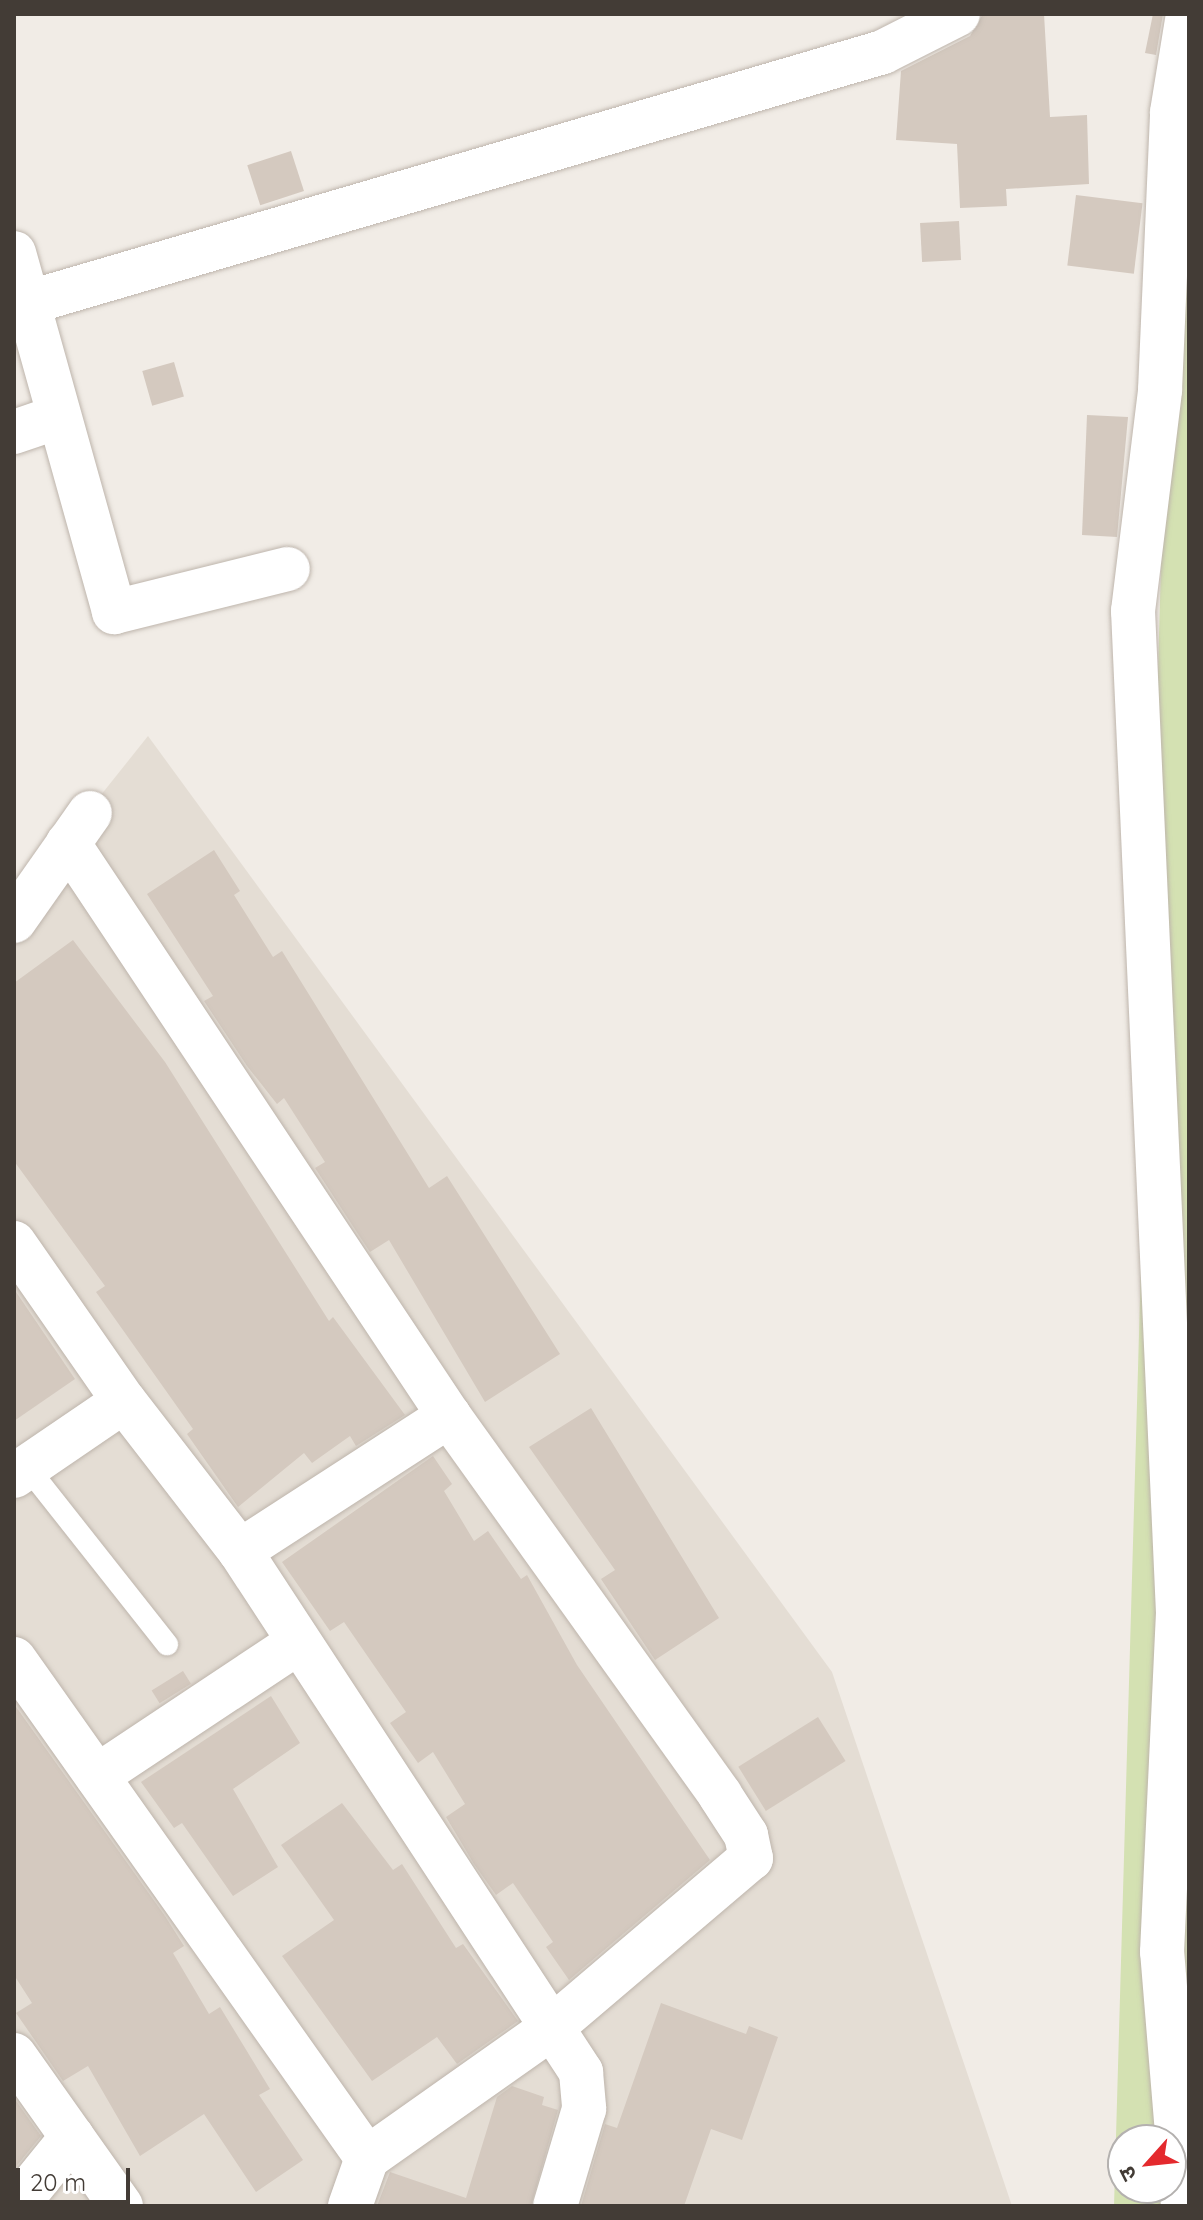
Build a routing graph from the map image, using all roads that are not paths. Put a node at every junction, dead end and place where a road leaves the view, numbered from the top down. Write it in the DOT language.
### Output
graph roads {
  1 [pos="958,14"];
  2 [pos="1188,14"];
  3 [pos="14,253"];
  4 [pos="27,303"];
  5 [pos="58,417"];
  6 [pos="14,432"];
  7 [pos="288,569"];
  8 [pos="14,921"];
  9 [pos="14,1243"];
  10 [pos="124,1401"];
  11 [pos="449,1416"];
  12 [pos="20,1471"];
  13 [pos="240,1551"];
  14 [pos="299,1642"];
  15 [pos="167,1644"];
  16 [pos="14,1659"];
  17 [pos="97,1776"];
  18 [pos="550,2029"];
  19 [pos="14,2055"];
  20 [pos="72,2137"];
  21 [pos="367,2158"];
  22 [pos="16,2206"];
  23 [pos="121,2206"];
  24 [pos="350,2206"];
  25 [pos="555,2206"];
  26 [pos="1183,2206"];
  1 -- 4 [label="street"];
  2 -- 26 [label="street"];
  3 -- 4 [label="street"];
  4 -- 5 [label="street"];
  5 -- 6 [label="street"];
  5 -- 7 [label="street"];
  8 -- 11 [label="street"];
  9 -- 10 [label="street"];
  10 -- 12 [label="street"];
  10 -- 13 [label="street"];
  11 -- 13 [label="street"];
  11 -- 18 [label="street"];
  12 -- 15 [label="lane"];
  13 -- 14 [label="street"];
  14 -- 17 [label="street"];
  14 -- 18 [label="street"];
  16 -- 17 [label="street"];
  17 -- 21 [label="street"];
  18 -- 21 [label="street"];
  18 -- 25 [label="street"];
  19 -- 20 [label="street"];
  20 -- 22 [label="street"];
  20 -- 23 [label="street"];
  21 -- 24 [label="street"];
}
